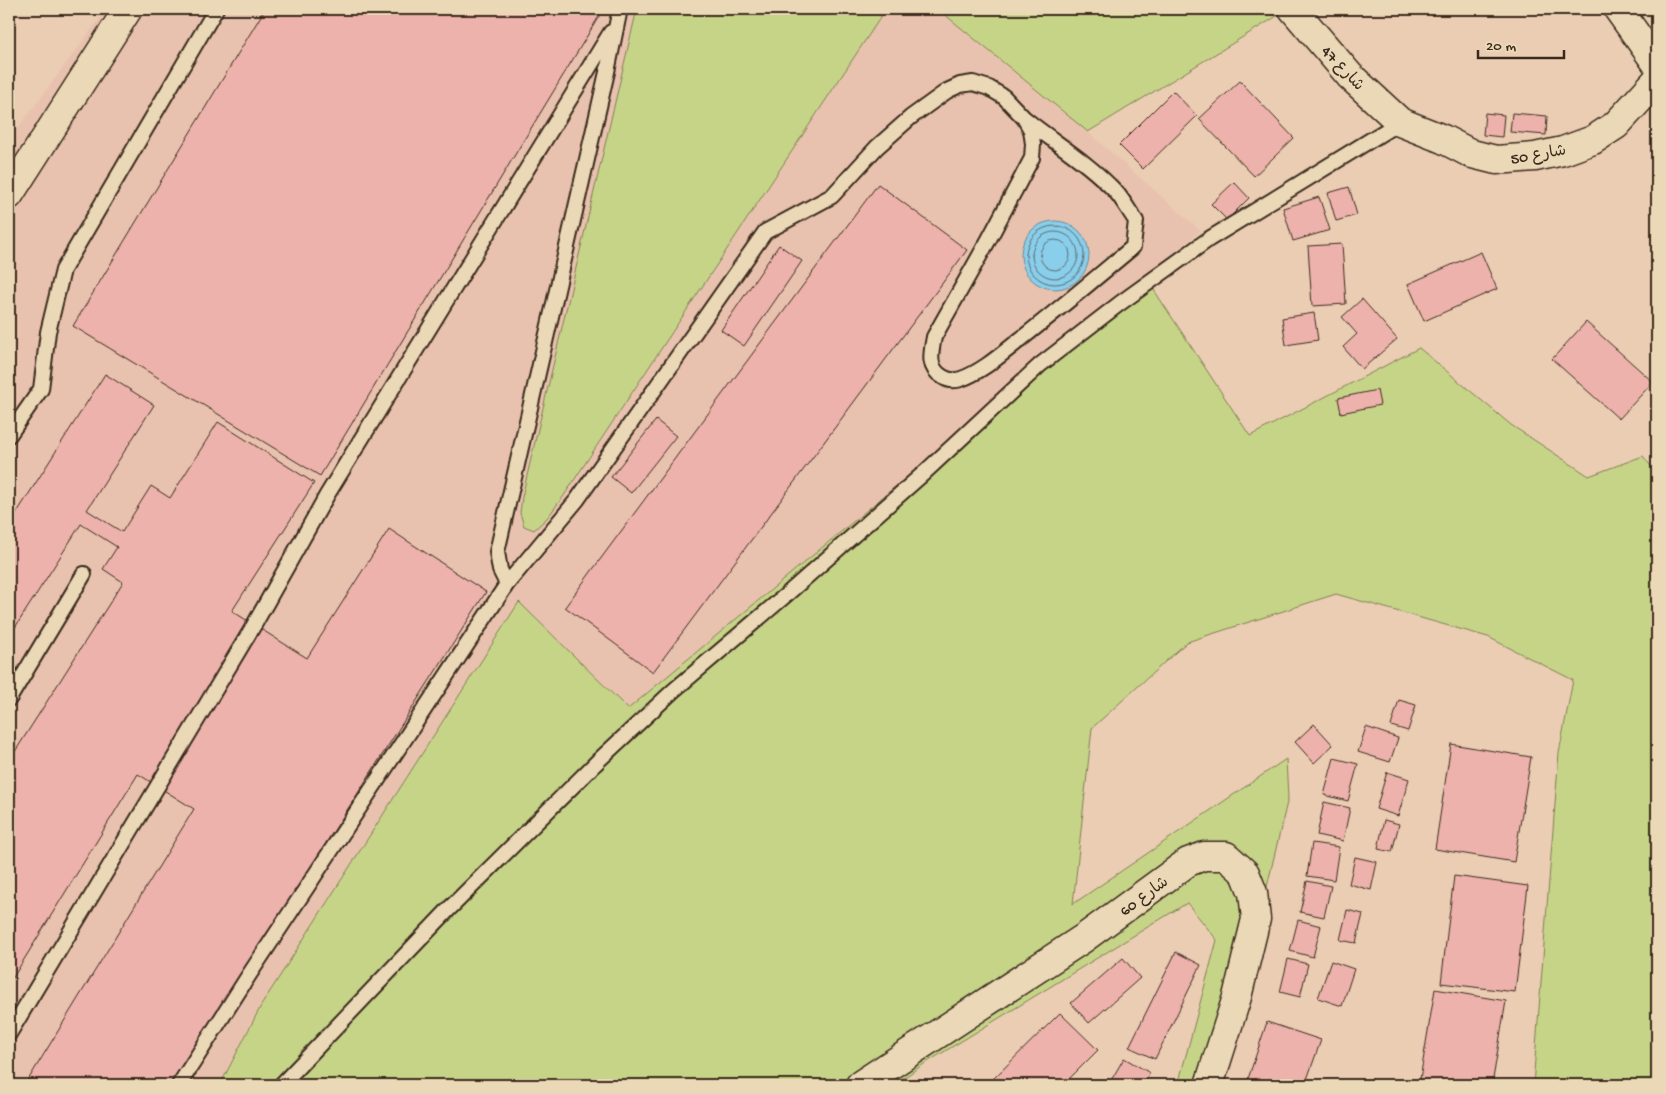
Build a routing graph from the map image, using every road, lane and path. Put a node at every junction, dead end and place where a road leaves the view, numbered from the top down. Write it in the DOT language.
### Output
graph roads {
  1 [pos="128,9"];
  2 [pos="216,9"];
  3 [pos="620,9"];
  4 [pos="1293,9"];
  5 [pos="1618,9"];
  6 [pos="617,23"];
  7 [pos="1657,64"];
  8 [pos="1657,80"];
  9 [pos="1024,118"];
  10 [pos="1400,122"];
  11 [pos="9,194"];
  12 [pos="9,435"];
  13 [pos="84,574"];
  14 [pos="507,584"];
  15 [pos="9,699"];
  16 [pos="9,1034"];
  17 [pos="179,1085"];
  18 [pos="281,1085"];
  19 [pos="860,1085"];
  20 [pos="1209,1085"];
  1 -- 11 [label="street"];
  2 -- 12 [label="lane"];
  3 -- 6 [label="lane"];
  4 -- 10 [label="street, شارع 47"];
  5 -- 7 [label="street"];
  6 -- 14 [label="lane"];
  6 -- 16 [label="lane"];
  8 -- 10 [label="street, شارع 50"];
  9 -- 9 [label="lane"];
  9 -- 14 [label="lane"];
  10 -- 18 [label="lane"];
  13 -- 15 [label="lane"];
  14 -- 17 [label="lane"];
  19 -- 20 [label="street, شارع 60"];
}
